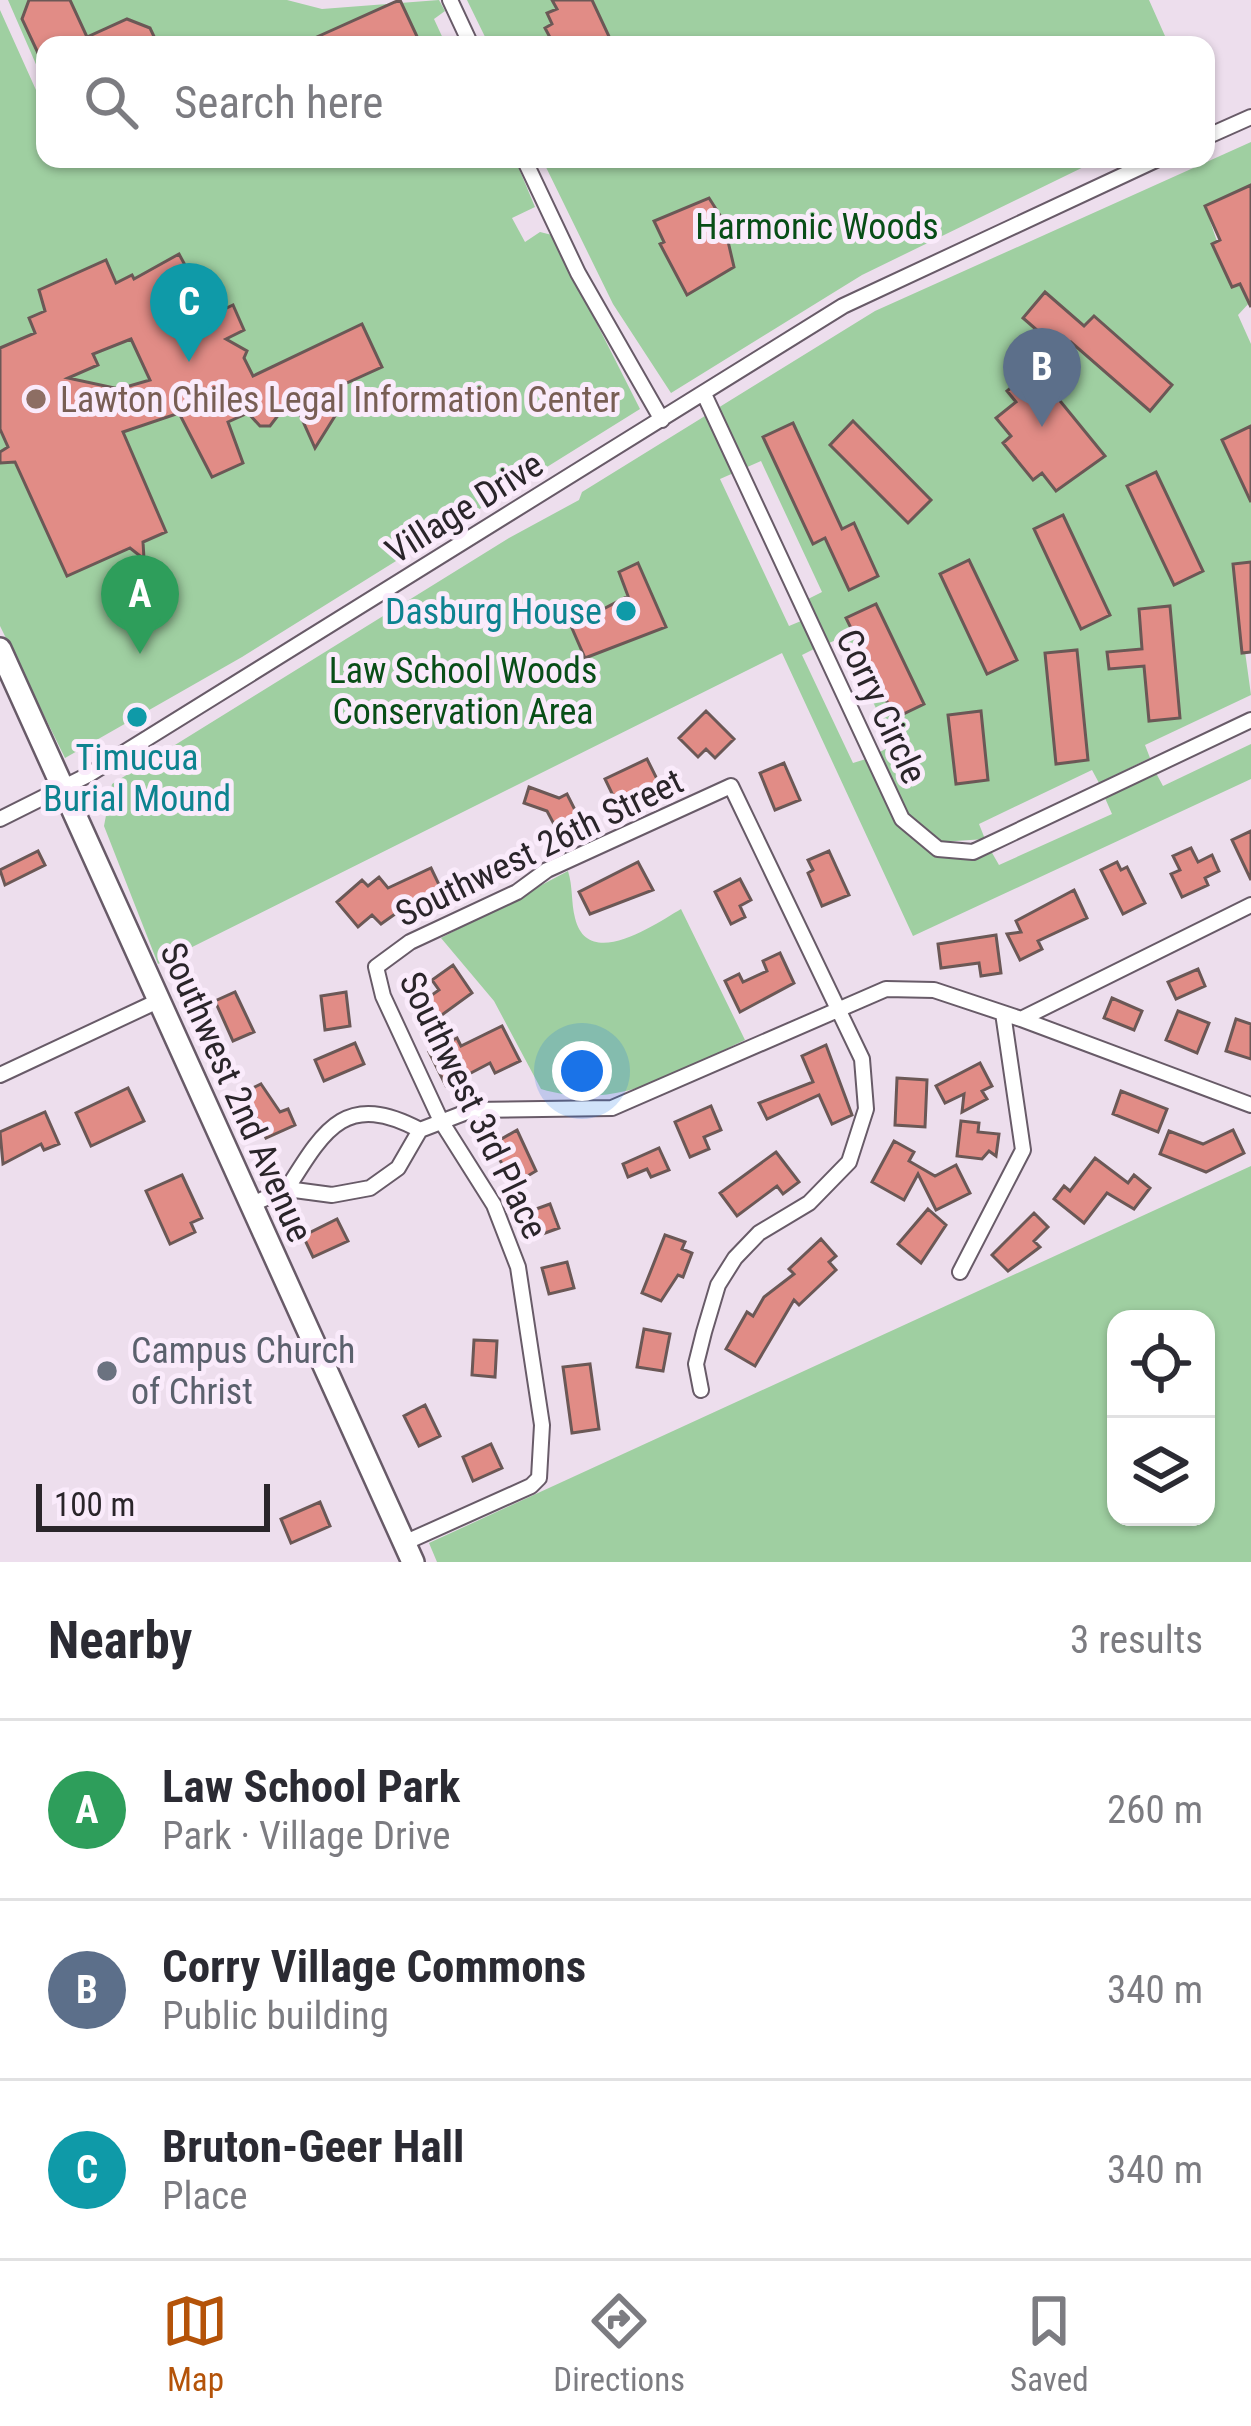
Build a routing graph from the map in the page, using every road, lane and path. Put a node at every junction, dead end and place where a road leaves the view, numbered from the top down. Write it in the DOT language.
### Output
graph roads {
  1 [pos="450,0"];
  2 [pos="467,36"];
  3 [pos="1251,117"];
  4 [pos="1215,133"];
  5 [pos="528,168"];
  6 [pos="1139,168"];
  7 [pos="704,394"];
  8 [pos="662,420"];
  9 [pos="0,649"];
  10 [pos="1251,720"];
  11 [pos="64,790"];
  12 [pos="0,819"];
  13 [pos="1251,905"];
  14 [pos="376,967"];
  15 [pos="158,1001"];
  16 [pos="837,1011"];
  17 [pos="1003,1013"];
  18 [pos="1021,1019"];
  19 [pos="0,1075"];
  20 [pos="1251,1106"];
  21 [pos="441,1121"];
  22 [pos="420,1130"];
  23 [pos="287,1189"];
  24 [pos="252,1204"];
  25 [pos="960,1272"];
  26 [pos="701,1390"];
  27 [pos="409,1552"];
  1 -- 2 [label="street"];
  3 -- 4 [label="street"];
  5 -- 8 [label="street"];
  6 -- 7 [label="street, Village Drive"];
  7 -- 8 [label="street, Village Drive"];
  7 -- 10 [label="street, Corry Circle"];
  8 -- 11 [label="street, Village Drive"];
  9 -- 11 [label="main road, Southwest 2nd Avenue"];
  11 -- 12 [label="street, Village Drive"];
  11 -- 15 [label="main road, Southwest 2nd Avenue"];
  13 -- 18 [label="street"];
  14 -- 16 [label="street, Southwest 26th Street"];
  14 -- 21 [label="street, Southwest 3rd Place"];
  15 -- 19 [label="street"];
  15 -- 24 [label="main road, Southwest 2nd Avenue"];
  16 -- 17 [label="street"];
  16 -- 21 [label="street"];
  16 -- 26 [label="street"];
  17 -- 18 [label="street"];
  17 -- 25 [label="street"];
  18 -- 20 [label="street"];
  21 -- 22 [label="street"];
  21 -- 27 [label="street, Southwest 3rd Place"];
  22 -- 23 [label="street"];
  22 -- 23 [label="street"];
  23 -- 24 [label="street"];
  24 -- 27 [label="main road, Southwest 2nd Avenue"];
}
